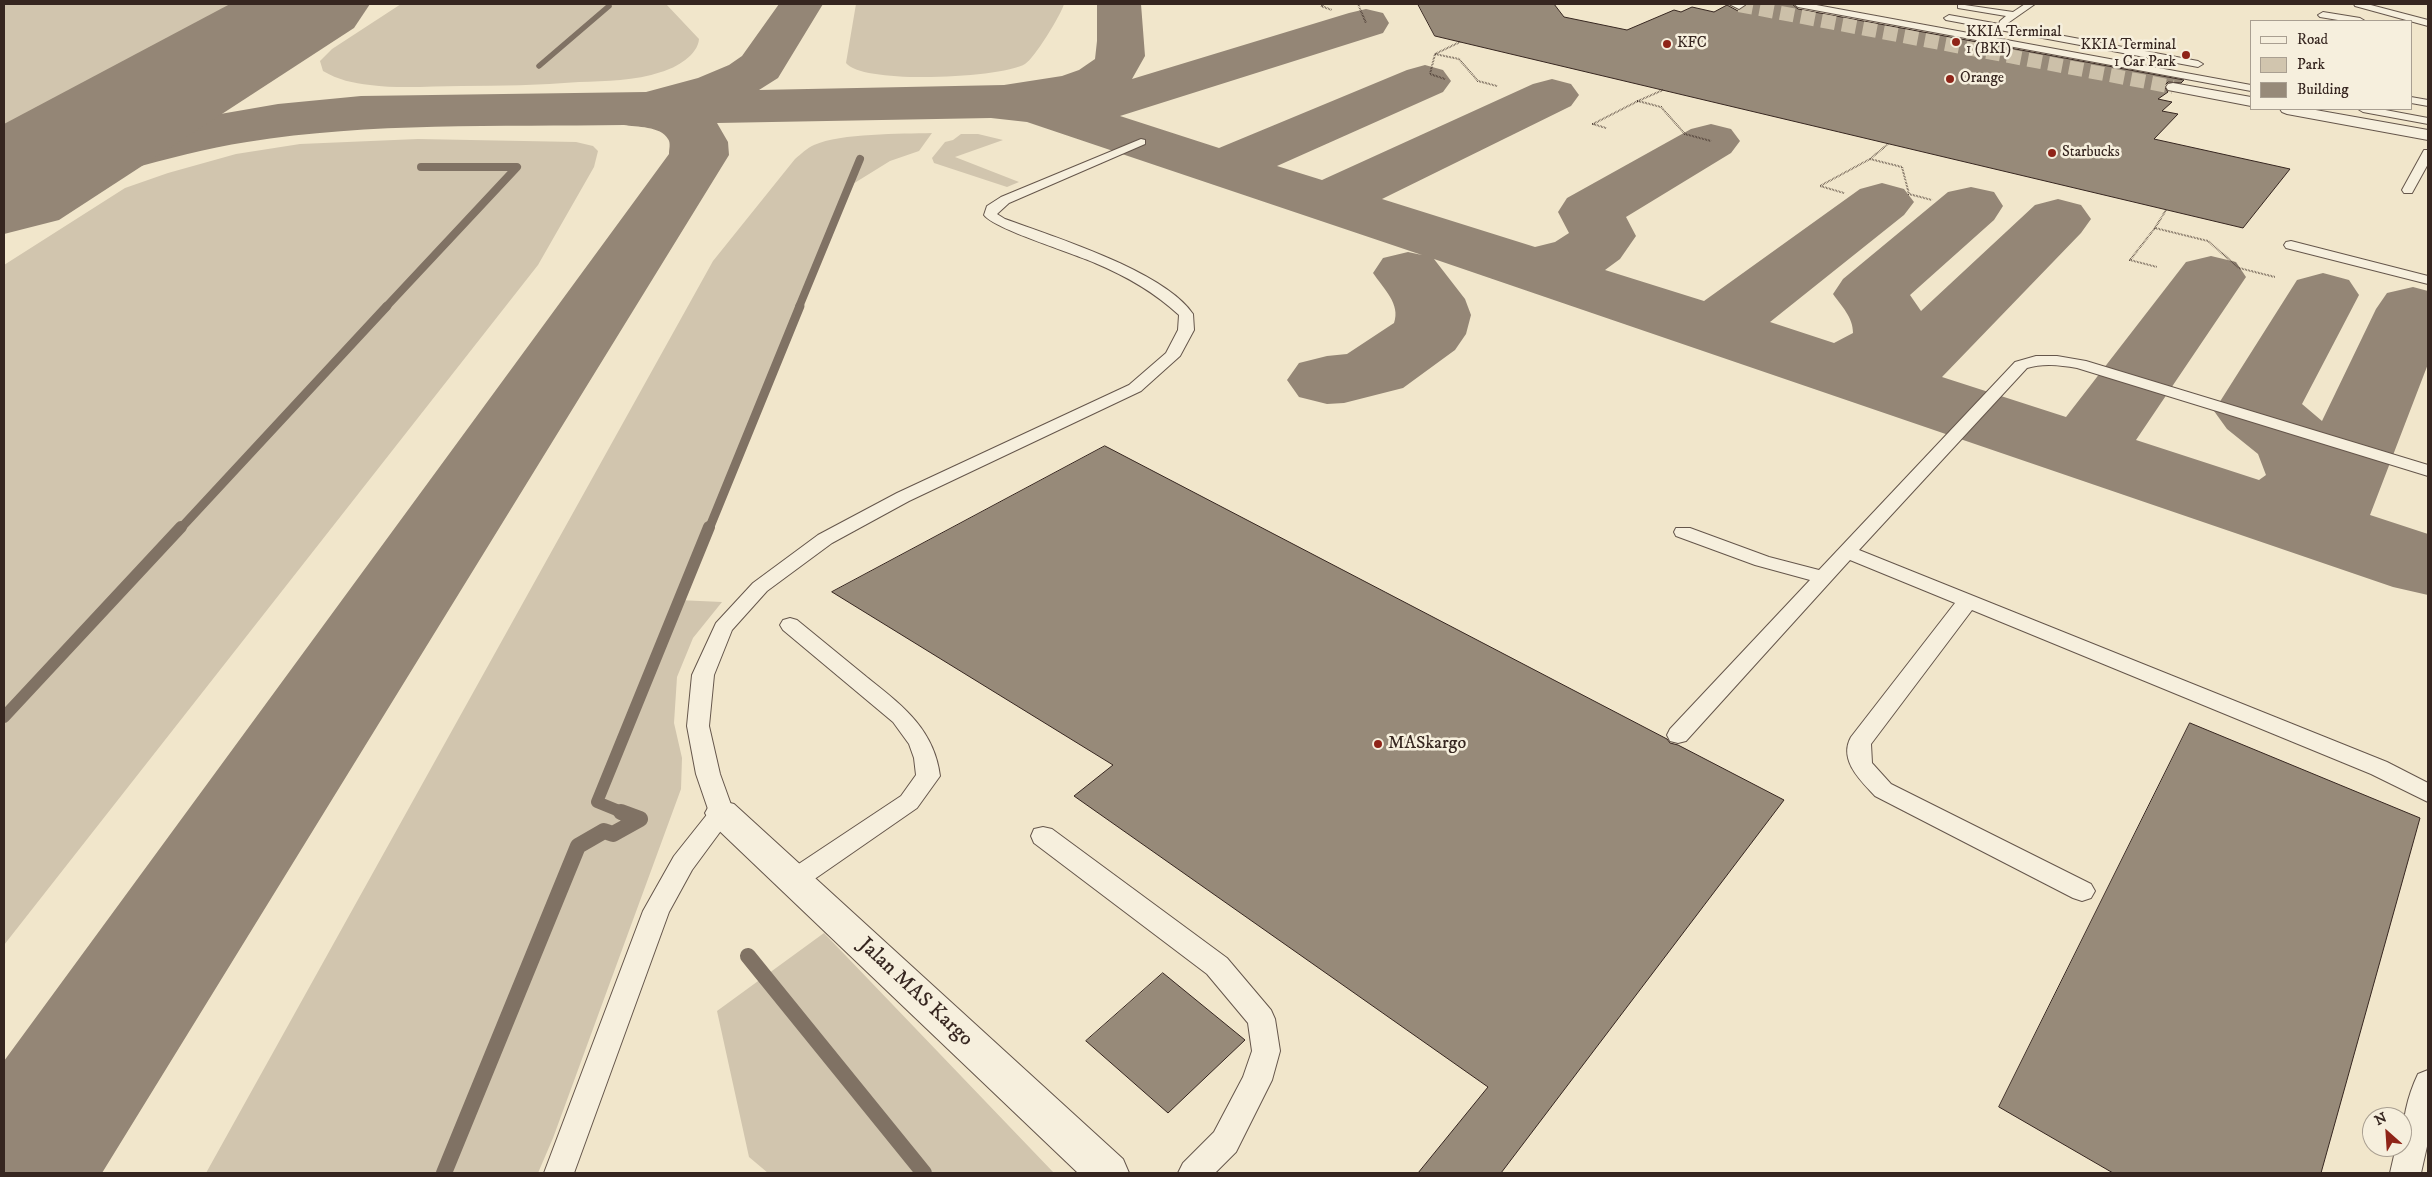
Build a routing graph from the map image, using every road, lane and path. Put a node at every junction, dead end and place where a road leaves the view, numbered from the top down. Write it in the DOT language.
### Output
graph roads {
  1 [pos="1325,4"];
  2 [pos="1358,4"];
  3 [pos="1798,4"];
  4 [pos="2031,4"];
  5 [pos="2358,4"];
  6 [pos="2369,4"];
  7 [pos="1963,5"];
  8 [pos="1332,10"];
  9 [pos="2326,11"];
  10 [pos="2014,15"];
  11 [pos="2415,19"];
  12 [pos="2357,20"];
  13 [pos="1366,23"];
  14 [pos="2428,23"];
  15 [pos="1998,26"];
  16 [pos="2412,30"];
  17 [pos="2428,32"];
  18 [pos="1460,42"];
  19 [pos="1435,54"];
  20 [pos="2212,67"];
  21 [pos="1445,79"];
  22 [pos="1497,86"];
  23 [pos="2175,86"];
  24 [pos="2250,88"];
  25 [pos="1663,90"];
  26 [pos="2412,91"];
  27 [pos="2428,95"];
  28 [pos="2250,97"];
  29 [pos="2412,100"];
  30 [pos="1638,101"];
  31 [pos="2250,102"];
  32 [pos="2428,103"];
  33 [pos="2412,105"];
  34 [pos="2428,108"];
  35 [pos="2292,110"];
  36 [pos="2368,110"];
  37 [pos="2428,121"];
  38 [pos="1606,128"];
  39 [pos="2428,135"];
  40 [pos="1711,141"];
  41 [pos="1141,142"];
  42 [pos="1888,144"];
  43 [pos="2428,153"];
  44 [pos="1870,160"];
  45 [pos="2408,190"];
  46 [pos="1844,193"];
  47 [pos="1932,200"];
  48 [pos="2166,210"];
  49 [pos="2155,228"];
  50 [pos="2291,246"];
  51 [pos="2157,267"];
  52 [pos="2275,277"];
  53 [pos="2428,280"];
  54 [pos="2428,471"];
  55 [pos="1683,532"];
  56 [pos="1847,552"];
  57 [pos="1823,577"];
  58 [pos="1968,601"];
  59 [pos="790,625"];
  60 [pos="1678,735"];
  61 [pos="2428,793"];
  62 [pos="722,813"];
  63 [pos="1043,836"];
  64 [pos="794,880"];
  65 [pos="2082,891"];
  66 [pos="2428,1083"];
  67 [pos="559,1173"];
  68 [pos="1108,1173"];
  69 [pos="1194,1173"];
  70 [pos="2405,1173"];
  1 -- 8 [label="path"];
  2 -- 13 [label="path"];
  3 -- 24 [label="lane"];
  4 -- 10 [label="lane"];
  5 -- 11 [label="lane"];
  6 -- 11 [label="lane"];
  7 -- 10 [label="lane"];
  7 -- 15 [label="lane"];
  9 -- 12 [label="lane"];
  10 -- 15 [label="lane"];
  11 -- 14 [label="lane"];
  15 -- 20 [label="lane"];
  16 -- 17 [label="lane"];
  18 -- 19 [label="path"];
  19 -- 21 [label="path"];
  19 -- 22 [label="path"];
  23 -- 28 [label="lane"];
  23 -- 31 [label="street"];
  25 -- 30 [label="path"];
  26 -- 27 [label="lane"];
  29 -- 32 [label="lane"];
  30 -- 38 [label="path"];
  30 -- 40 [label="path"];
  33 -- 34 [label="lane"];
  35 -- 39 [label="street"];
  36 -- 37 [label="lane"];
  41 -- 62 [label="lane"];
  42 -- 44 [label="path"];
  43 -- 45 [label="lane"];
  44 -- 46 [label="path"];
  44 -- 47 [label="path"];
  48 -- 49 [label="path"];
  49 -- 51 [label="path"];
  49 -- 52 [label="path"];
  50 -- 53 [label="lane"];
  54 -- 56 [label="lane"];
  55 -- 57 [label="lane"];
  56 -- 57 [label="lane"];
  56 -- 58 [label="lane"];
  57 -- 60 [label="lane"];
  58 -- 61 [label="lane"];
  58 -- 65 [label="lane"];
  59 -- 64 [label="lane"];
  62 -- 64 [label="street, Jalan MAS Kargo"];
  62 -- 67 [label="lane"];
  63 -- 69 [label="lane"];
  64 -- 68 [label="street, Jalan MAS Kargo"];
  66 -- 70 [label="lane"];
}
